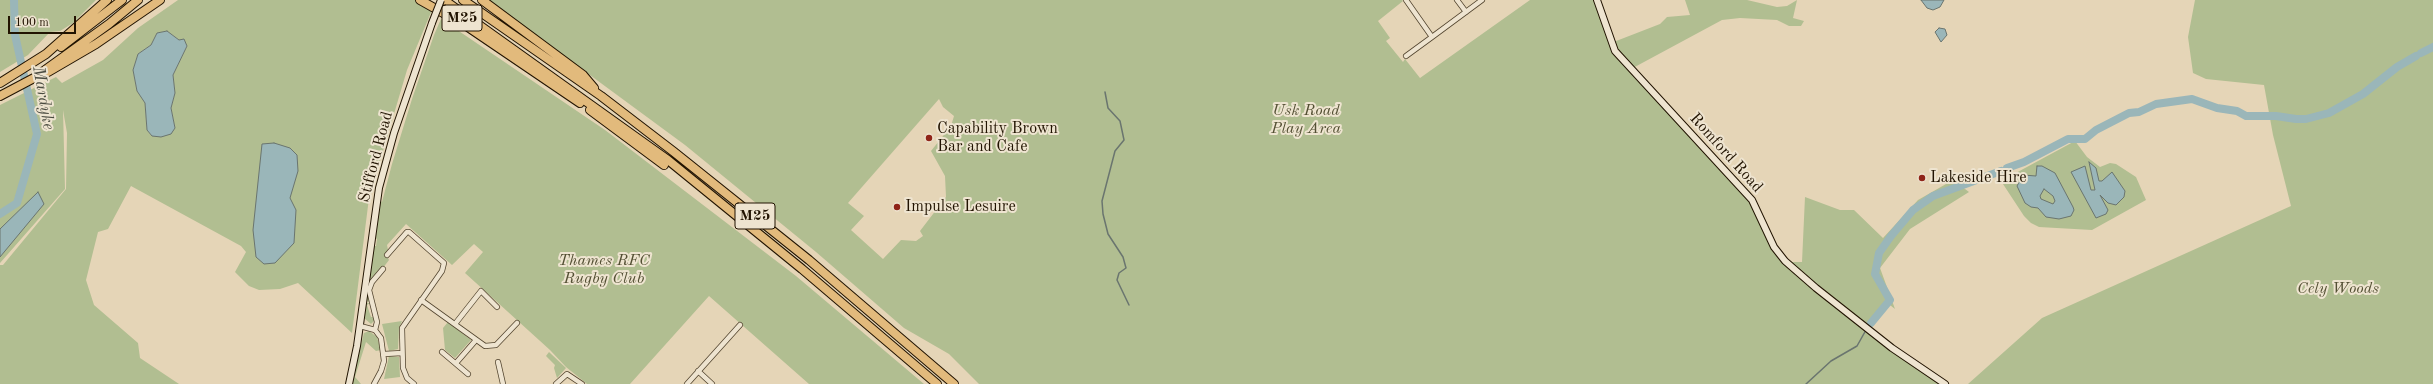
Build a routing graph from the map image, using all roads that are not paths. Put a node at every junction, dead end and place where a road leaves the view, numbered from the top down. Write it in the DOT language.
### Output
graph roads {
  1 [pos="107,0"];
  2 [pos="122,0"];
  3 [pos="138,0"];
  4 [pos="154,0"];
  5 [pos="160,0"];
  6 [pos="420,0"];
  7 [pos="428,0"];
  8 [pos="441,0"];
  9 [pos="444,0"];
  10 [pos="463,0"];
  11 [pos="474,0"];
  12 [pos="482,0"];
  13 [pos="1406,0"];
  14 [pos="1457,0"];
  15 [pos="1482,0"];
  16 [pos="1597,0"];
  17 [pos="1466,12"];
  18 [pos="124,25"];
  19 [pos="496,36"];
  20 [pos="1432,37"];
  21 [pos="55,47"];
  22 [pos="1406,56"];
  23 [pos="547,58"];
  24 [pos="63,61"];
  25 [pos="0,83"];
  26 [pos="0,96"];
  27 [pos="601,96"];
  28 [pos="734,213"];
  29 [pos="387,255"];
  30 [pos="383,269"];
  31 [pos="421,300"];
  32 [pos="497,307"];
  33 [pos="517,323"];
  34 [pos="455,324"];
  35 [pos="740,325"];
  36 [pos="360,326"];
  37 [pos="376,330"];
  38 [pos="476,340"];
  39 [pos="442,352"];
  40 [pos="402,353"];
  41 [pos="384,354"];
  42 [pos="498,362"];
  43 [pos="456,363"];
  44 [pos="698,372"];
  45 [pos="468,374"];
  46 [pos="349,384"];
  47 [pos="374,384"];
  48 [pos="414,384"];
  49 [pos="503,384"];
  50 [pos="556,384"];
  51 [pos="582,384"];
  52 [pos="687,384"];
  53 [pos="712,384"];
  54 [pos="937,384"];
  55 [pos="954,384"];
  56 [pos="1945,384"];
  1 -- 21 [label="highway"];
  2 -- 21 [label="highway"];
  3 -- 24 [label="highway"];
  4 -- 18 [label="highway"];
  5 -- 18 [label="highway"];
  6 -- 28 [label="highway, M25"];
  7 -- 19 [label="highway, M25"];
  8 -- 36 [label="street, Stifford Road, bridge"];
  9 -- 19 [label="highway, M25"];
  10 -- 23 [label="highway, M25"];
  11 -- 23 [label="highway, M25"];
  12 -- 27 [label="highway, M25"];
  13 -- 20 [label="street"];
  14 -- 17 [label="street"];
  15 -- 17 [label="street"];
  16 -- 56 [label="street, Romford Road"];
  17 -- 20 [label="street"];
  18 -- 24 [label="highway"];
  19 -- 28 [label="highway, M25"];
  20 -- 22 [label="street"];
  21 -- 25 [label="highway"];
  23 -- 27 [label="highway, M25"];
  24 -- 26 [label="highway"];
  27 -- 55 [label="highway, M25"];
  28 -- 54 [label="highway, M25"];
  29 -- 31 [label="street"];
  30 -- 37 [label="street"];
  31 -- 34 [label="street"];
  31 -- 40 [label="street"];
  32 -- 34 [label="street"];
  33 -- 38 [label="street"];
  34 -- 38 [label="street"];
  35 -- 44 [label="street"];
  36 -- 37 [label="street"];
  36 -- 46 [label="street, Stifford Road"];
  37 -- 41 [label="street"];
  38 -- 43 [label="street"];
  39 -- 43 [label="street"];
  40 -- 41 [label="street"];
  40 -- 48 [label="street"];
  41 -- 47 [label="street"];
  42 -- 49 [label="street"];
  43 -- 45 [label="street"];
  44 -- 52 [label="street"];
  44 -- 53 [label="street"];
  50 -- 51 [label="street"];
}
